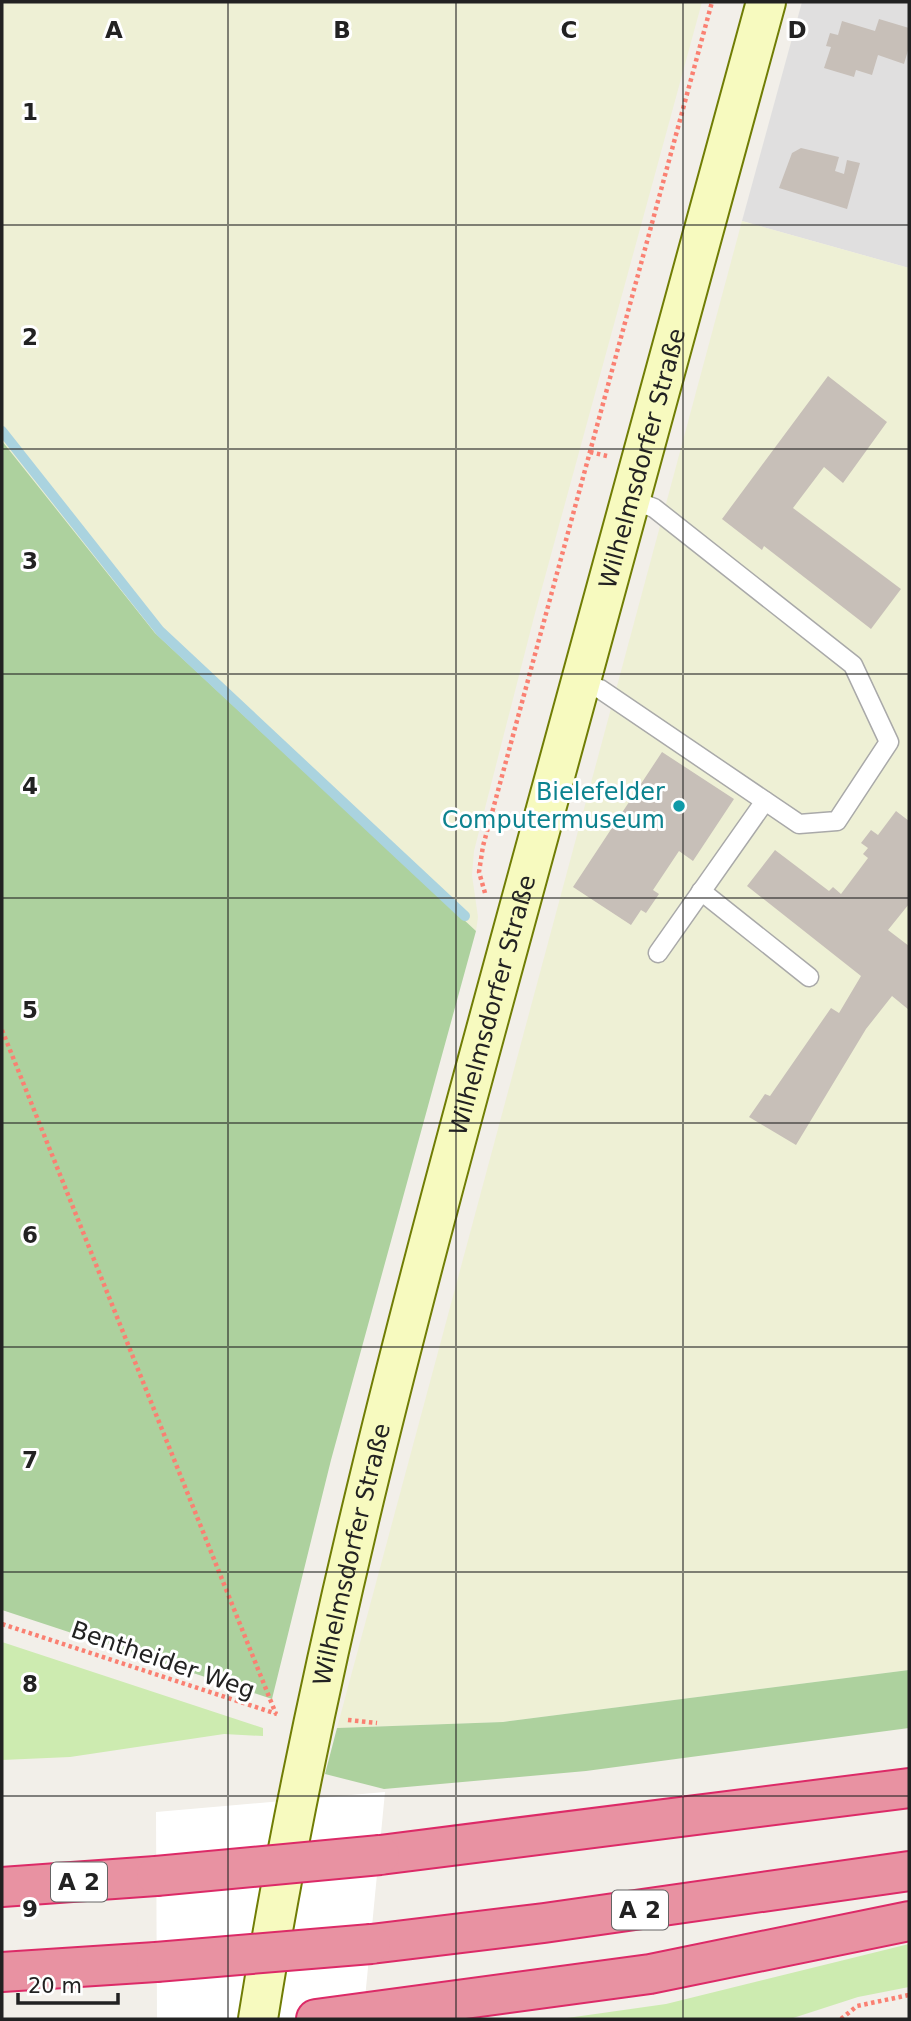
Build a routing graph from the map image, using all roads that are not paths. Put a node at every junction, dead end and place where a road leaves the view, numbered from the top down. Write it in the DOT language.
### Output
graph roads {
  1 [pos="766,2"];
  2 [pos="633,500"];
  3 [pos="581,683"];
  4 [pos="765,801"];
  5 [pos="701,891"];
  6 [pos="658,953"];
  7 [pos="809,977"];
  8 [pos="909,1788"];
  9 [pos="909,1871"];
  10 [pos="2,1887"];
  11 [pos="909,1921"];
  12 [pos="2,1972"];
  13 [pos="258,2019"];
  14 [pos="316,2019"];
  1 -- 2 [label="street, Wilhelmsdorfer Straße"];
  2 -- 3 [label="street, Wilhelmsdorfer Straße"];
  2 -- 4 [label="lane"];
  3 -- 4 [label="lane"];
  3 -- 13 [label="street, Wilhelmsdorfer Straße"];
  4 -- 5 [label="lane"];
  5 -- 6 [label="lane"];
  5 -- 7 [label="lane"];
  8 -- 10 [label="highway, A 2, bridge"];
  9 -- 12 [label="highway, A 2, bridge"];
  11 -- 14 [label="highway"];
}
